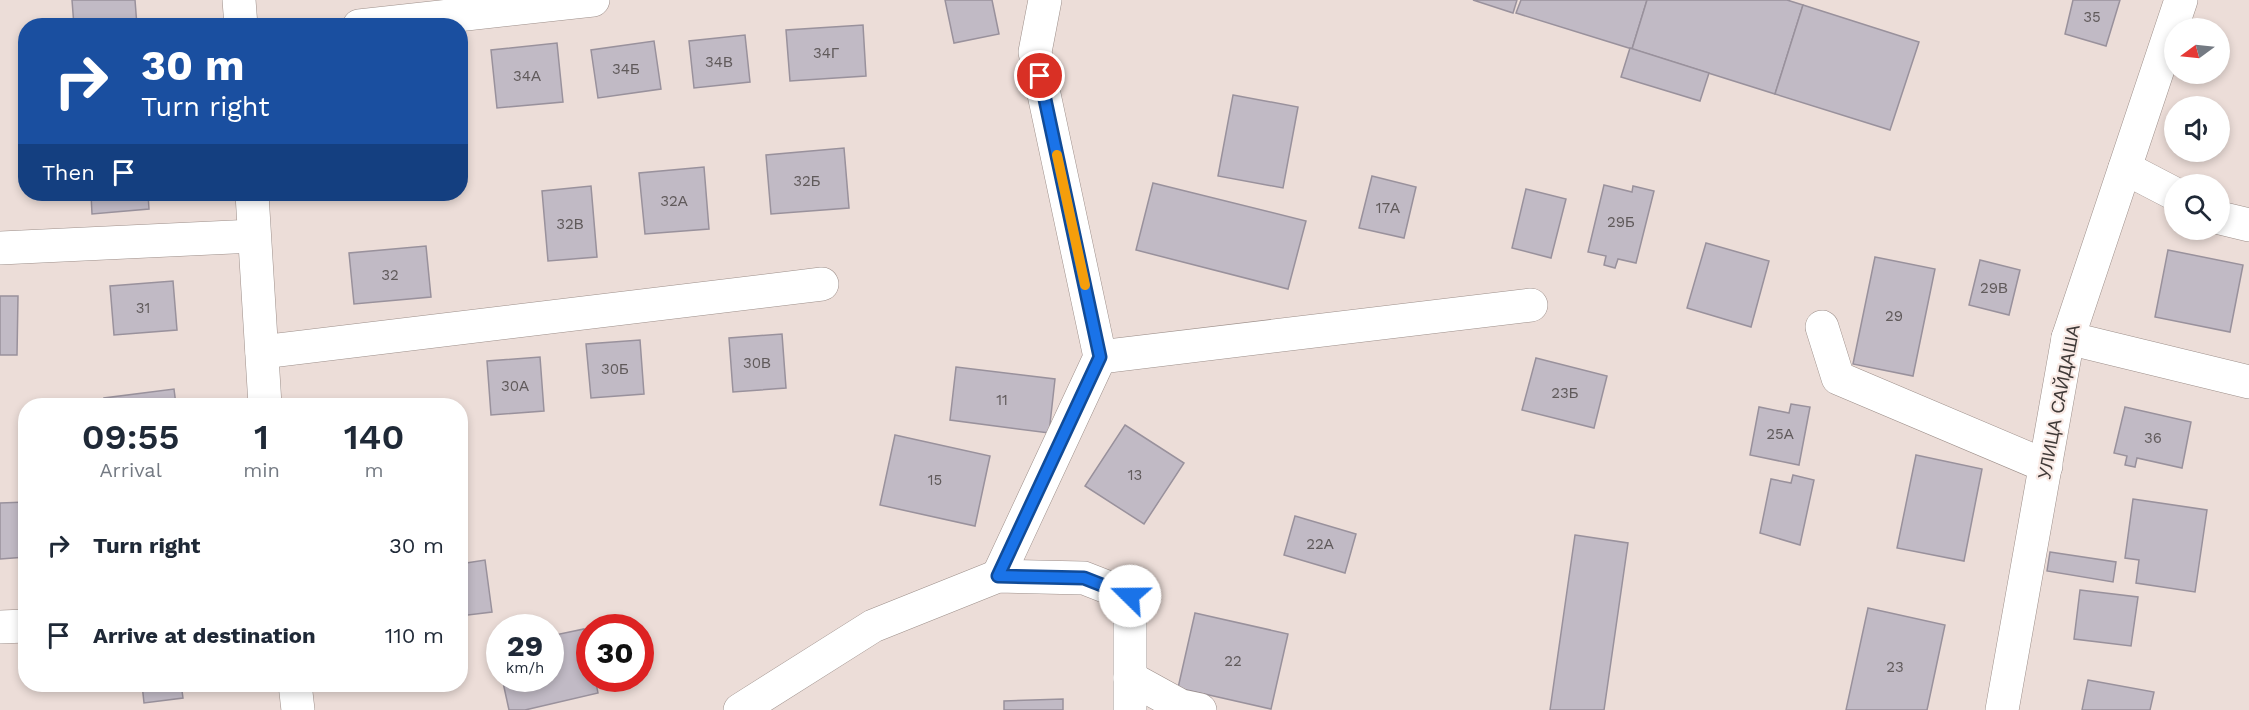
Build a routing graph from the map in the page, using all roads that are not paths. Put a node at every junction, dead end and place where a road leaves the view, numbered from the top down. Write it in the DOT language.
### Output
graph roads {
  1 [pos="239,0"];
  2 [pos="593,0"];
  3 [pos="1045,0"];
  4 [pos="2181,0"];
  5 [pos="240,18"];
  6 [pos="431,18"];
  7 [pos="2125,168"];
  8 [pos="2164,188"];
  9 [pos="252,201"];
  10 [pos="2230,220"];
  11 [pos="2249,225"];
  12 [pos="254,236"];
  13 [pos="0,248"];
  14 [pos="822,284"];
  15 [pos="1531,305"];
  16 [pos="1822,327"];
  17 [pos="2068,338"];
  18 [pos="262,352"];
  19 [pos="1100,357"];
  20 [pos="2249,382"];
  21 [pos="265,398"];
  22 [pos="2046,466"];
  23 [pos="998,576"];
  24 [pos="18,626"];
  25 [pos="0,627"];
  26 [pos="296,692"];
  27 [pos="1130,694"];
  28 [pos="298,710"];
  29 [pos="740,710"];
  30 [pos="1200,710"];
  31 [pos="2002,710"];
  1 -- 5 [label="street"];
  2 -- 6 [label="street"];
  3 -- 19 [label="street"];
  4 -- 7 [label="street, УЛИЦА САЙДАША"];
  7 -- 8 [label="street"];
  7 -- 17 [label="street, УЛИЦА САЙДАША"];
  9 -- 12 [label="street"];
  10 -- 11 [label="street"];
  12 -- 13 [label="street"];
  12 -- 18 [label="street"];
  14 -- 18 [label="street"];
  15 -- 19 [label="street"];
  16 -- 22 [label="street"];
  17 -- 20 [label="street"];
  17 -- 22 [label="street, УЛИЦА САЙДАША"];
  18 -- 21 [label="street"];
  19 -- 23 [label="street"];
  22 -- 31 [label="street, УЛИЦА САЙДАША"];
  23 -- 27 [label="street"];
  23 -- 29 [label="street"];
  24 -- 25 [label="street"];
  26 -- 28 [label="street"];
  27 -- 30 [label="street"];
}
